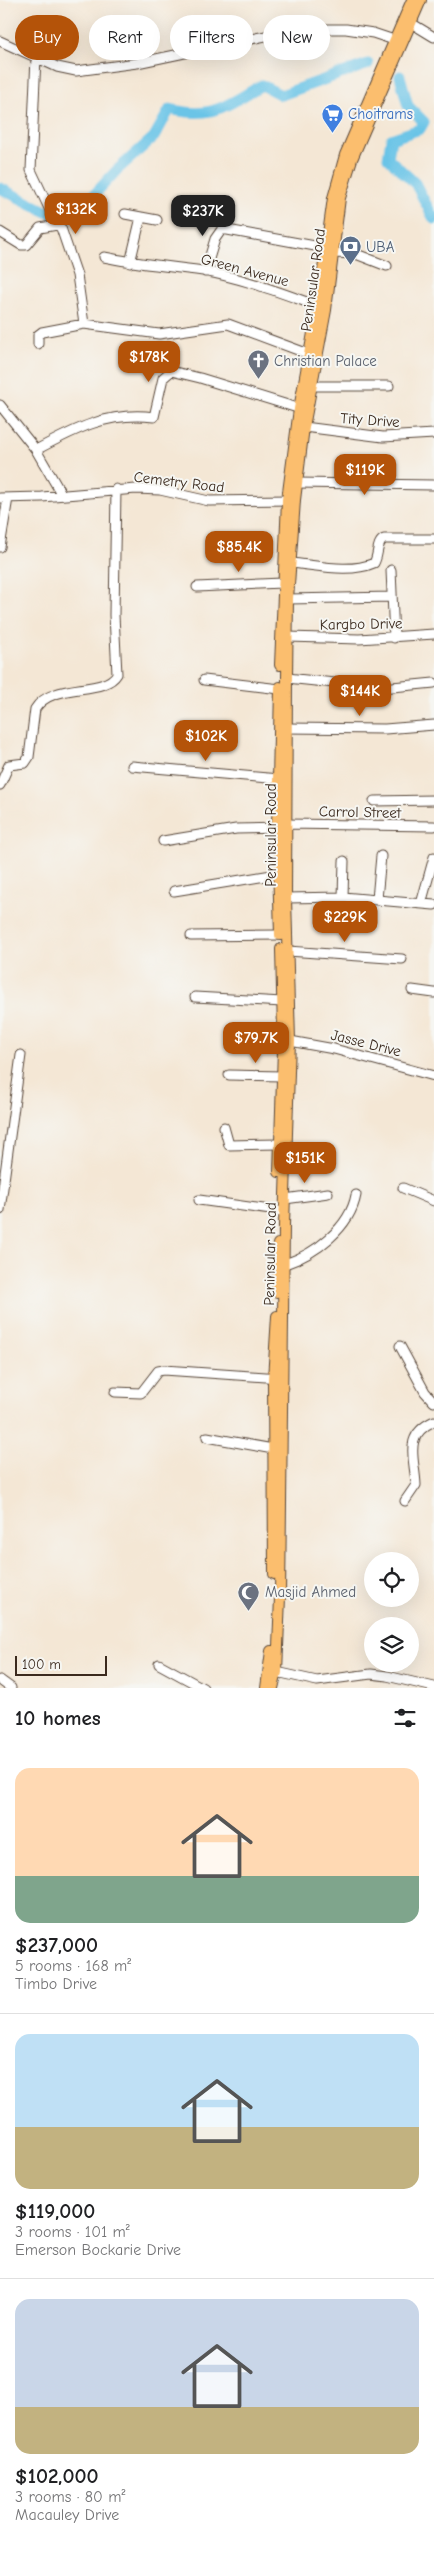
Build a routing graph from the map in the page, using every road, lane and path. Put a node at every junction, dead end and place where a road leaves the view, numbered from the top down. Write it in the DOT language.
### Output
graph roads {
  1 [pos="412,0"];
  2 [pos="421,0"];
  3 [pos="411,23"];
  4 [pos="434,37"];
  5 [pos="0,41"];
  6 [pos="399,42"];
  7 [pos="15,48"];
  8 [pos="40,60"];
  9 [pos="42,60"];
  10 [pos="125,214"];
  11 [pos="142,218"];
  12 [pos="157,220"];
  13 [pos="56,222"];
  14 [pos="0,232"];
  15 [pos="329,250"];
  16 [pos="104,256"];
  17 [pos="130,263"];
  18 [pos="387,266"];
  19 [pos="205,272"];
  20 [pos="318,306"];
  21 [pos="84,324"];
  22 [pos="38,344"];
  23 [pos="313,355"];
  24 [pos="312,386"];
  25 [pos="388,386"];
  26 [pos="0,405"];
  27 [pos="303,410"];
  28 [pos="304,427"];
  29 [pos="434,434"];
  30 [pos="36,450"];
  31 [pos="297,483"];
  32 [pos="434,485"];
  33 [pos="116,489"];
  34 [pos="62,495"];
  35 [pos="4,498"];
  36 [pos="291,500"];
  37 [pos="434,539"];
  38 [pos="0,546"];
  39 [pos="290,562"];
  40 [pos="391,570"];
  41 [pos="282,583"];
  42 [pos="197,587"];
  43 [pos="392,598"];
  44 [pos="288,599"];
  45 [pos="434,634"];
  46 [pos="288,637"];
  47 [pos="394,638"];
  48 [pos="287,678"];
  49 [pos="204,680"];
  50 [pos="434,683"];
  51 [pos="280,689"];
  52 [pos="434,725"];
  53 [pos="286,728"];
  54 [pos="132,766"];
  55 [pos="278,778"];
  56 [pos="0,785"];
  57 [pos="434,800"];
  58 [pos="374,801"];
  59 [pos="434,826"];
  60 [pos="283,827"];
  61 [pos="163,841"];
  62 [pos="381,856"];
  63 [pos="434,857"];
  64 [pos="344,861"];
  65 [pos="278,874"];
  66 [pos="174,892"];
  67 [pos="343,896"];
  68 [pos="286,898"];
  69 [pos="377,899"];
  70 [pos="421,904"];
  71 [pos="434,905"];
  72 [pos="280,935"];
  73 [pos="191,936"];
  74 [pos="288,951"];
  75 [pos="402,959"];
  76 [pos="412,990"];
  77 [pos="434,992"];
  78 [pos="195,997"];
  79 [pos="282,1002"];
  80 [pos="290,1041"];
  81 [pos="22,1055"];
  82 [pos="230,1075"];
  83 [pos="281,1076"];
  84 [pos="434,1076"];
  85 [pos="224,1127"];
  86 [pos="279,1144"];
  87 [pos="403,1188"];
  88 [pos="328,1193"];
  89 [pos="356,1195"];
  90 [pos="285,1199"];
  91 [pos="199,1200"];
  92 [pos="434,1201"];
  93 [pos="0,1210"];
  94 [pos="278,1211"];
  95 [pos="285,1264"];
  96 [pos="400,1346"];
  97 [pos="278,1378"];
  98 [pos="114,1392"];
  99 [pos="434,1402"];
  100 [pos="434,1421"];
  101 [pos="207,1437"];
  102 [pos="273,1449"];
  103 [pos="404,1501"];
  104 [pos="159,1664"];
  105 [pos="273,1671"];
  106 [pos="0,1680"];
  107 [pos="434,1686"];
  108 [pos="11,1688"];
  109 [pos="203,1688"];
  110 [pos="266,1688"];
  111 [pos="273,1688"];
  1 -- 6 [label="main road, Peninsular Road"];
  2 -- 3 [label="main road, Peninsular Road"];
  3 -- 4 [label="street"];
  3 -- 6 [label="main road, Peninsular Road"];
  5 -- 7 [label="street"];
  6 -- 9 [label="street"];
  6 -- 15 [label="main road, Peninsular Road"];
  8 -- 13 [label="street"];
  10 -- 11 [label="street"];
  11 -- 12 [label="street"];
  11 -- 17 [label="street"];
  13 -- 14 [label="street"];
  13 -- 21 [label="street"];
  15 -- 18 [label="street"];
  15 -- 19 [label="street"];
  15 -- 20 [label="main road, Peninsular Road"];
  15 -- 23 [label="main road, Peninsular Road"];
  16 -- 17 [label="street, Green Avenue"];
  17 -- 19 [label="street, Green Avenue"];
  19 -- 20 [label="street, Green Avenue"];
  20 -- 23 [label="main road, Peninsular Road"];
  21 -- 22 [label="street"];
  21 -- 23 [label="street"];
  23 -- 24 [label="main road, Peninsular Road"];
  23 -- 27 [label="main road, Peninsular Road"];
  24 -- 25 [label="street"];
  24 -- 27 [label="main road, Peninsular Road"];
  26 -- 30 [label="street"];
  27 -- 28 [label="main road, Peninsular Road"];
  27 -- 30 [label="street"];
  27 -- 36 [label="main road, Peninsular Road"];
  28 -- 29 [label="street, Tity Drive"];
  28 -- 31 [label="main road, Peninsular Road"];
  30 -- 34 [label="street"];
  31 -- 32 [label="street"];
  31 -- 36 [label="main road, Peninsular Road"];
  33 -- 34 [label="street, Cemetry Road"];
  33 -- 36 [label="street, Cemetry Road"];
  33 -- 56 [label="street"];
  34 -- 35 [label="street, Cemetry Road"];
  35 -- 38 [label="street"];
  36 -- 39 [label="main road, Peninsular Road"];
  36 -- 41 [label="main road, Peninsular Road"];
  37 -- 39 [label="street"];
  39 -- 44 [label="main road, Peninsular Road"];
  40 -- 43 [label="street"];
  41 -- 42 [label="street"];
  41 -- 51 [label="main road, Peninsular Road"];
  43 -- 44 [label="street"];
  43 -- 47 [label="street"];
  44 -- 46 [label="main road, Peninsular Road"];
  45 -- 47 [label="street, Kargbo Drive"];
  46 -- 47 [label="street, Kargbo Drive"];
  46 -- 48 [label="main road, Peninsular Road"];
  48 -- 50 [label="street"];
  48 -- 53 [label="main road, Peninsular Road"];
  49 -- 51 [label="street"];
  51 -- 55 [label="main road, Peninsular Road"];
  52 -- 53 [label="street"];
  53 -- 60 [label="main road, Peninsular Road"];
  54 -- 55 [label="street"];
  55 -- 60 [label="main road, Peninsular Road"];
  57 -- 58 [label="street"];
  59 -- 60 [label="street, Carrol Street"];
  60 -- 61 [label="street, Carrol Street"];
  60 -- 65 [label="main road, Peninsular Road"];
  60 -- 68 [label="main road, Peninsular Road"];
  62 -- 69 [label="street"];
  63 -- 70 [label="street"];
  64 -- 67 [label="street"];
  65 -- 66 [label="street"];
  65 -- 72 [label="main road, Peninsular Road"];
  67 -- 68 [label="street"];
  67 -- 69 [label="street"];
  68 -- 74 [label="main road, Peninsular Road"];
  69 -- 70 [label="street"];
  70 -- 71 [label="street"];
  72 -- 73 [label="street"];
  72 -- 79 [label="main road, Peninsular Road"];
  74 -- 75 [label="street"];
  74 -- 80 [label="main road, Peninsular Road"];
  76 -- 77 [label="street"];
  78 -- 79 [label="street"];
  79 -- 83 [label="main road, Peninsular Road"];
  80 -- 84 [label="street, Jasse Drive"];
  80 -- 90 [label="main road, Peninsular Road"];
  81 -- 93 [label="street"];
  82 -- 83 [label="street"];
  83 -- 86 [label="main road, Peninsular Road"];
  85 -- 86 [label="street"];
  86 -- 94 [label="main road, Peninsular Road"];
  87 -- 92 [label="street"];
  88 -- 90 [label="street"];
  89 -- 95 [label="street"];
  90 -- 95 [label="main road, Peninsular Road"];
  91 -- 94 [label="street"];
  94 -- 97 [label="main road, Peninsular Road"];
  95 -- 97 [label="main road, Peninsular Road"];
  96 -- 99 [label="street"];
  97 -- 98 [label="street"];
  97 -- 102 [label="main road, Peninsular Road"];
  97 -- 105 [label="main road, Peninsular Road"];
  100 -- 103 [label="street"];
  101 -- 102 [label="street"];
  102 -- 105 [label="main road, Peninsular Road"];
  104 -- 109 [label="street"];
  105 -- 107 [label="street"];
  105 -- 110 [label="main road, Peninsular Road"];
  105 -- 111 [label="main road, Peninsular Road"];
  106 -- 108 [label="street"];
}
